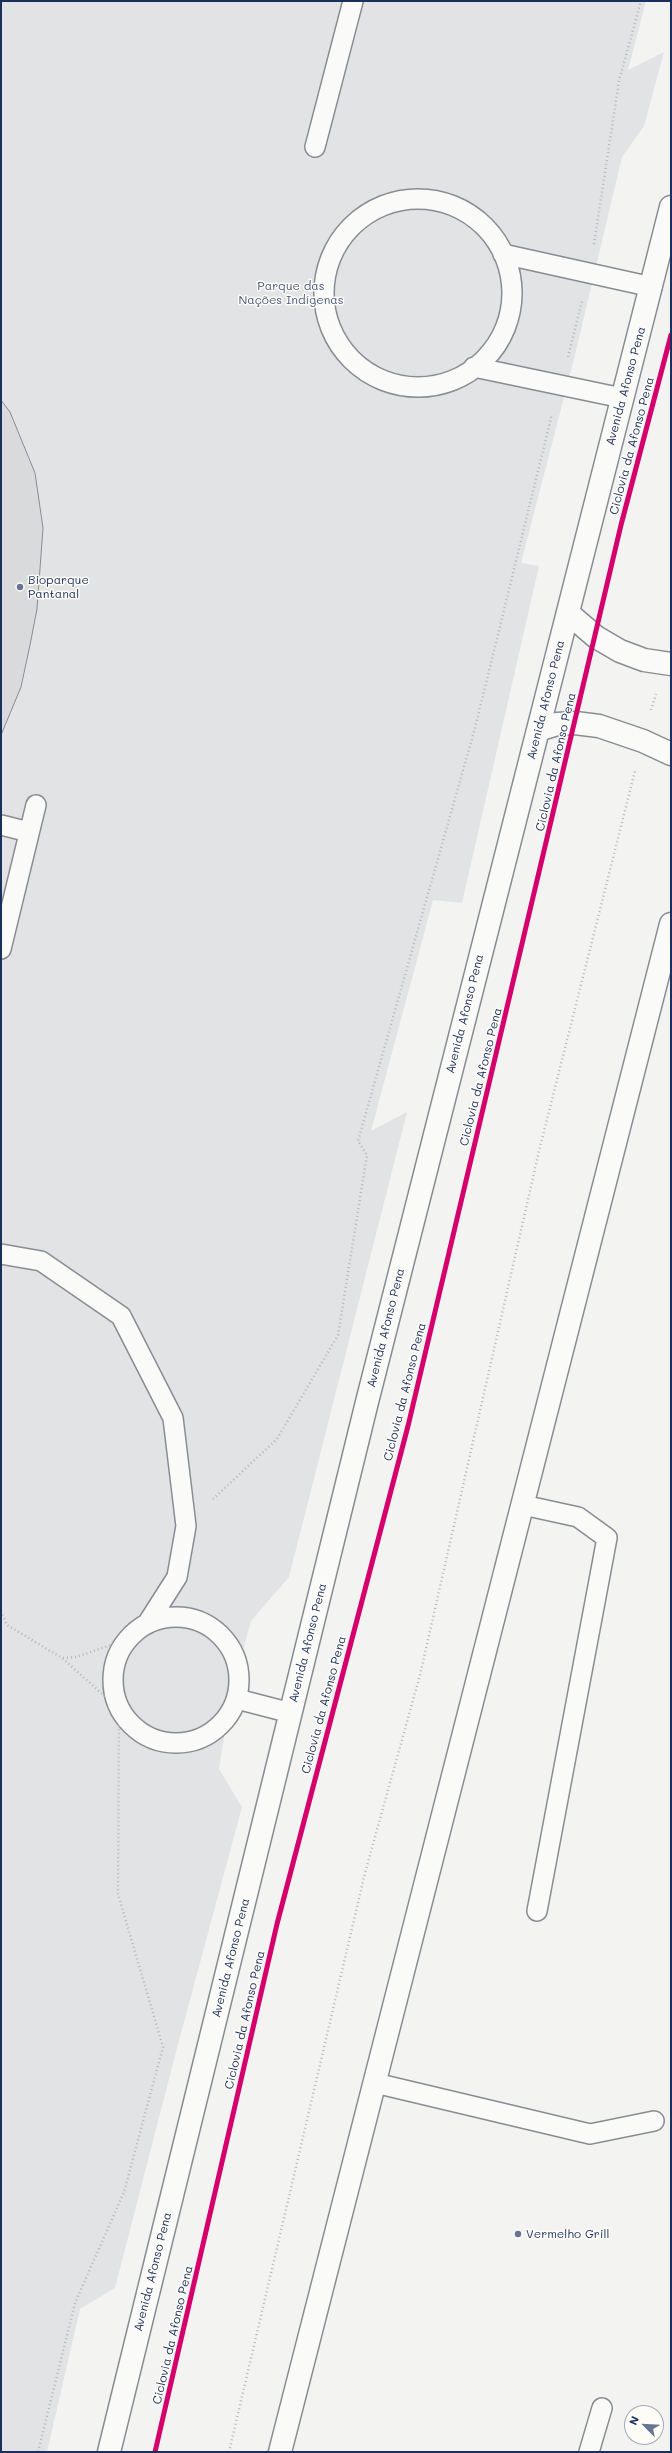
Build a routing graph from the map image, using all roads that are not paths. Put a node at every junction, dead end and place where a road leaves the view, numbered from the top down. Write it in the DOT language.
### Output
graph roads {
  1 [pos="353,1"];
  2 [pos="315,147"];
  3 [pos="671,207"];
  4 [pos="503,254"];
  5 [pos="652,288"];
  6 [pos="474,368"];
  7 [pos="622,398"];
  8 [pos="568,613"];
  9 [pos="668,664"];
  10 [pos="538,730"];
  11 [pos="671,754"];
  12 [pos="36,806"];
  13 [pos="1,825"];
  14 [pos="29,832"];
  15 [pos="671,924"];
  16 [pos="1,949"];
  17 [pos="1,1254"];
  18 [pos="523,1505"];
  19 [pos="147,1624"];
  20 [pos="237,1699"];
  21 [pos="291,1713"];
  22 [pos="537,1911"];
  23 [pos="375,2083"];
  24 [pos="654,2121"];
  25 [pos="602,2408"];
  26 [pos="109,2452"];
  27 [pos="280,2452"];
  28 [pos="589,2452"];
  1 -- 2 [label="lane"];
  3 -- 5 [label="main road, Avenida Afonso Pena"];
  4 -- 5 [label="lane"];
  4 -- 6 [label="lane"];
  4 -- 6 [label="lane"];
  5 -- 7 [label="main road, Avenida Afonso Pena"];
  6 -- 7 [label="lane"];
  7 -- 8 [label="main road, Avenida Afonso Pena"];
  8 -- 9 [label="main road"];
  8 -- 10 [label="main road, Avenida Afonso Pena"];
  10 -- 11 [label="main road"];
  10 -- 21 [label="main road, Avenida Afonso Pena"];
  12 -- 14 [label="lane"];
  13 -- 14 [label="lane"];
  14 -- 16 [label="lane"];
  15 -- 18 [label="main road"];
  17 -- 19 [label="lane"];
  18 -- 22 [label="lane"];
  18 -- 23 [label="main road"];
  19 -- 20 [label="lane"];
  19 -- 20 [label="lane"];
  20 -- 21 [label="lane"];
  21 -- 26 [label="main road, Avenida Afonso Pena"];
  23 -- 24 [label="lane"];
  23 -- 27 [label="main road"];
  25 -- 28 [label="lane"];
}
